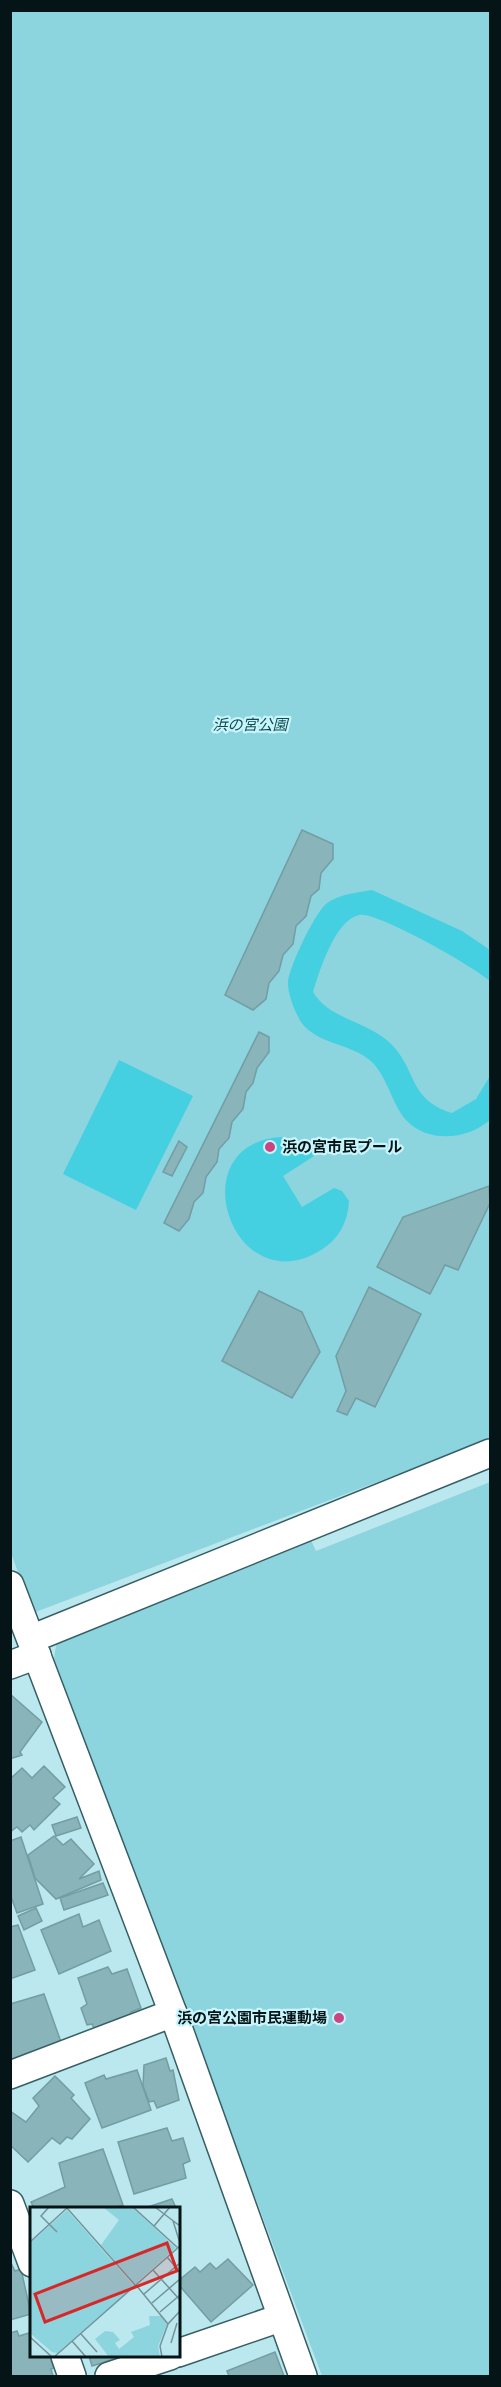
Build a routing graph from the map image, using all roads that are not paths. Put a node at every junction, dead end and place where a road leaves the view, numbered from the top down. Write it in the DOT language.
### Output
graph roads {
  1 [pos="490,1453"];
  2 [pos="10,1586"];
  3 [pos="34,1647"];
  4 [pos="10,1665"];
  5 [pos="173,2013"];
  6 [pos="10,2076"];
  7 [pos="10,2204"];
  8 [pos="30,2258"];
  9 [pos="280,2318"];
  10 [pos="180,2352"];
  11 [pos="66,2357"];
  12 [pos="164,2357"];
  13 [pos="72,2376"];
  14 [pos="109,2376"];
  15 [pos="303,2376"];
  1 -- 3 [label="street"];
  2 -- 3 [label="street"];
  3 -- 4 [label="street"];
  3 -- 5 [label="street"];
  5 -- 6 [label="street"];
  5 -- 9 [label="street"];
  7 -- 8 [label="street"];
  9 -- 10 [label="street"];
  9 -- 15 [label="street"];
  11 -- 13 [label="street"];
  12 -- 14 [label="street"];
}
